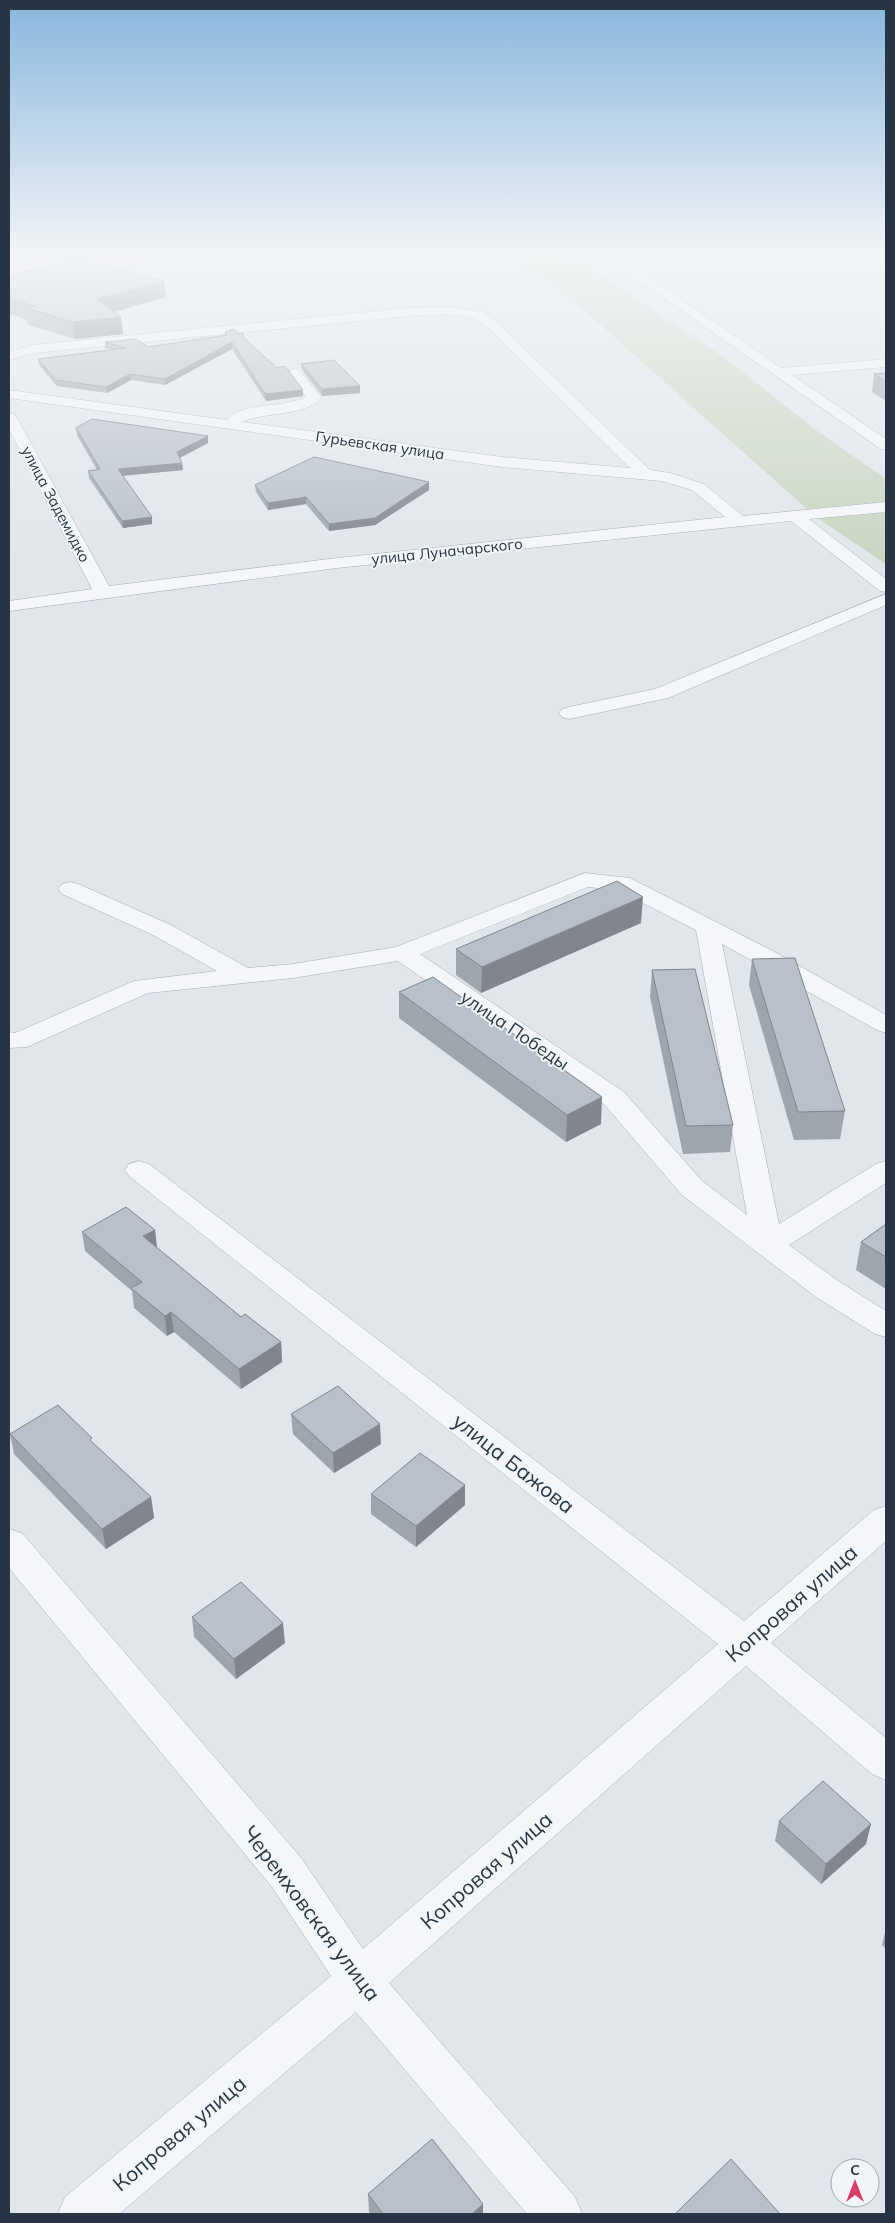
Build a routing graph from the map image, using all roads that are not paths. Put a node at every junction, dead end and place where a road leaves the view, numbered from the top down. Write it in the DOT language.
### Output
graph roads {
  1 [pos="523,355"];
  2 [pos="753,355"];
  3 [pos="886,363"];
  4 [pos="778,372"];
  5 [pos="294,373"];
  6 [pos="9,394"];
  7 [pos="9,416"];
  8 [pos="229,423"];
  9 [pos="886,446"];
  10 [pos="645,474"];
  11 [pos="886,507"];
  12 [pos="795,516"];
  13 [pos="739,521"];
  14 [pos="886,587"];
  15 [pos="103,592"];
  16 [pos="886,599"];
  17 [pos="9,606"];
  18 [pos="569,713"];
  19 [pos="70,889"];
  20 [pos="707,927"];
  21 [pos="402,953"];
  22 [pos="244,976"];
  23 [pos="886,1026"];
  24 [pos="9,1040"];
  25 [pos="139,1170"];
  26 [pos="886,1170"];
  27 [pos="768,1245"];
  28 [pos="886,1326"];
  29 [pos="886,1520"];
  30 [pos="9,1543"];
  31 [pos="745,1643"];
  32 [pos="886,1762"];
  33 [pos="359,1981"];
  34 [pos="82,2214"];
  35 [pos="558,2214"];
  1 -- 10 [label="street"];
  2 -- 4 [label="street"];
  3 -- 4 [label="street"];
  4 -- 9 [label="street"];
  5 -- 8 [label="street"];
  6 -- 8 [label="street, Гурьевская улица"];
  7 -- 15 [label="street, улица Задемидко"];
  8 -- 10 [label="street, Гурьевская улица"];
  10 -- 13 [label="street, Гурьевская улица"];
  11 -- 12 [label="street, улица Луначарского"];
  12 -- 13 [label="street, улица Луначарского"];
  12 -- 14 [label="street"];
  13 -- 15 [label="street, улица Луначарского"];
  15 -- 17 [label="street, улица Луначарского"];
  16 -- 18 [label="street"];
  19 -- 22 [label="street"];
  20 -- 21 [label="street"];
  20 -- 23 [label="street"];
  20 -- 27 [label="street"];
  21 -- 22 [label="street"];
  21 -- 27 [label="street, улица Победы"];
  22 -- 24 [label="street"];
  25 -- 31 [label="street, улица Бажова"];
  26 -- 27 [label="street"];
  27 -- 28 [label="street, улица Победы"];
  29 -- 31 [label="street, Копровая улица"];
  30 -- 33 [label="street, Черемховская улица"];
  31 -- 32 [label="street, улица Бажова"];
  31 -- 33 [label="street, Копровая улица"];
  33 -- 34 [label="street, Копровая улица"];
  33 -- 35 [label="street, Черемховская улица"];
}
